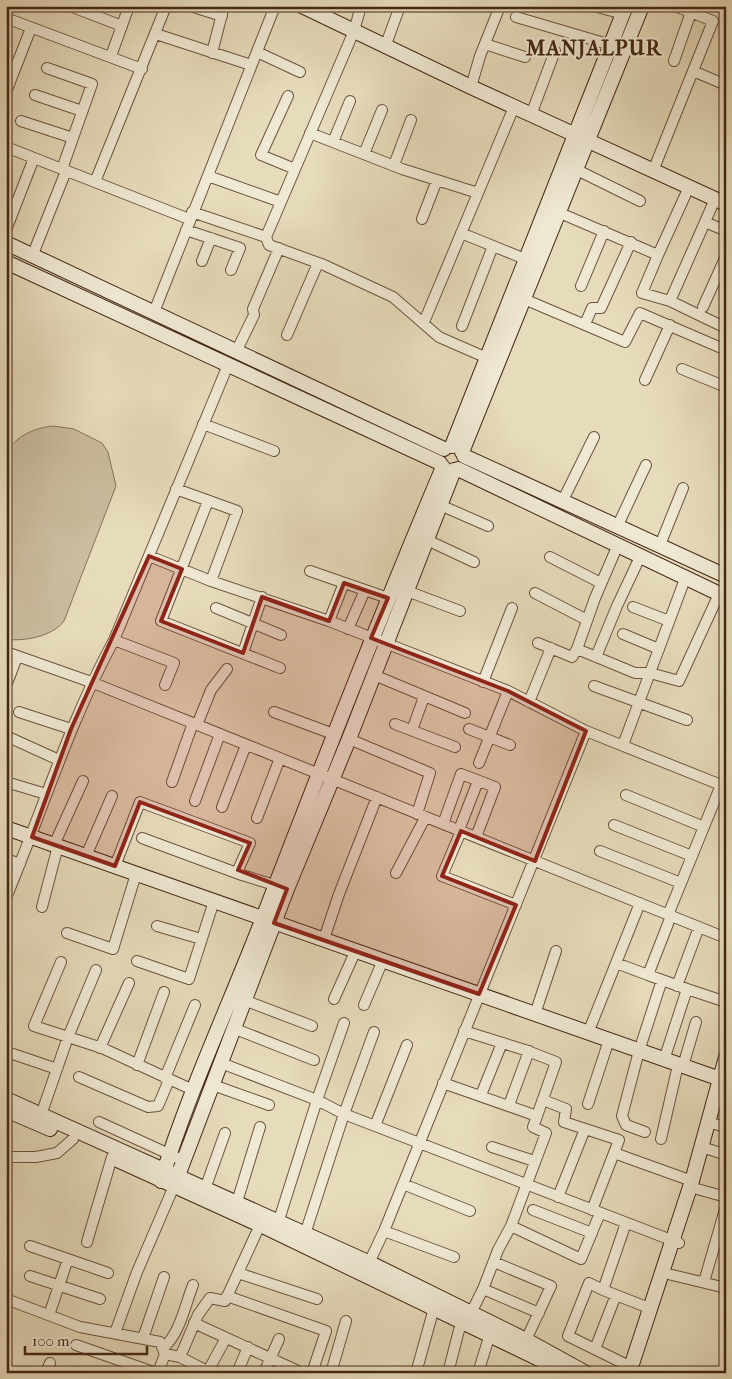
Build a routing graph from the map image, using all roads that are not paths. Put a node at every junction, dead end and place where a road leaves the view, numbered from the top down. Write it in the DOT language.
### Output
graph roads {
  1 [pos="70,6"];
  2 [pos="129,6"];
  3 [pos="166,6"];
  4 [pos="190,6"];
  5 [pos="275,6"];
  6 [pos="302,6"];
  7 [pos="362,6"];
  8 [pos="400,6"];
  9 [pos="500,6"];
  10 [pos="596,6"];
  11 [pos="642,6"];
  12 [pos="675,6"];
  13 [pos="94,10"];
  14 [pos="318,10"];
  15 [pos="624,10"];
  16 [pos="223,11"];
  17 [pos="691,12"];
  18 [pos="516,17"];
  19 [pos="6,18"];
  20 [pos="122,26"];
  21 [pos="31,28"];
  22 [pos="354,31"];
  23 [pos="156,34"];
  24 [pos="485,44"];
  25 [pos="611,45"];
  26 [pos="385,47"];
  27 [pos="555,51"];
  28 [pos="256,52"];
  29 [pos="212,53"];
  30 [pos="111,56"];
  31 [pos="524,57"];
  32 [pos="674,61"];
  33 [pos="251,65"];
  34 [pos="47,68"];
  35 [pos="142,69"];
  36 [pos="693,71"];
  37 [pos="300,72"];
  38 [pos="726,85"];
  39 [pos="471,87"];
  40 [pos="6,92"];
  41 [pos="35,95"];
  42 [pos="288,96"];
  43 [pos="350,101"];
  44 [pos="514,107"];
  45 [pos="382,110"];
  46 [pos="82,112"];
  47 [pos="532,115"];
  48 [pos="411,120"];
  49 [pos="21,121"];
  50 [pos="310,133"];
  51 [pos="73,138"];
  52 [pos="583,139"];
  53 [pos="333,142"];
  54 [pos="6,147"];
  55 [pos="364,154"];
  56 [pos="34,158"];
  57 [pos="394,166"];
  58 [pos="295,169"];
  59 [pos="64,170"];
  60 [pos="577,170"];
  61 [pos="653,171"];
  62 [pos="208,176"];
  63 [pos="437,180"];
  64 [pos="95,182"];
  65 [pos="689,187"];
  66 [pos="478,193"];
  67 [pos="640,201"];
  68 [pos="720,201"];
  69 [pos="280,202"];
  70 [pos="560,213"];
  71 [pos="422,219"];
  72 [pos="189,220"];
  73 [pos="705,222"];
  74 [pos="6,230"];
  75 [pos="604,231"];
  76 [pos="726,231"];
  77 [pos="461,233"];
  78 [pos="266,237"];
  79 [pos="211,238"];
  80 [pos="631,242"];
  81 [pos="6,243"];
  82 [pos="493,246"];
  83 [pos="279,248"];
  84 [pos="33,254"];
  85 [pos="658,255"];
  86 [pos="726,256"];
  87 [pos="525,259"];
  88 [pos="202,261"];
  89 [pos="6,262"];
  90 [pos="318,263"];
  91 [pos="231,270"];
  92 [pos="581,286"];
  93 [pos="524,299"];
  94 [pos="670,301"];
  95 [pos="704,307"];
  96 [pos="154,312"];
  97 [pos="424,322"];
  98 [pos="585,324"];
  99 [pos="670,325"];
  100 [pos="462,326"];
  101 [pos="726,328"];
  102 [pos="726,333"];
  103 [pos="287,335"];
  104 [pos="723,349"];
  105 [pos="237,350"];
  106 [pos="486,358"];
  107 [pos="228,365"];
  108 [pos="682,369"];
  109 [pos="645,380"];
  110 [pos="726,386"];
  111 [pos="203,424"];
  112 [pos="594,437"];
  113 [pos="274,451"];
  114 [pos="456,451"];
  115 [pos="646,465"];
  116 [pos="449,467"];
  117 [pos="684,488"];
  118 [pos="176,489"];
  119 [pos="563,500"];
  120 [pos="208,501"];
  121 [pos="440,505"];
  122 [pos="488,526"];
  123 [pos="618,526"];
  124 [pos="427,540"];
  125 [pos="660,545"];
  126 [pos="617,547"];
  127 [pos="149,556"];
  128 [pos="550,557"];
  129 [pos="640,557"];
  130 [pos="474,562"];
  131 [pos="182,569"];
  132 [pos="310,571"];
  133 [pos="726,576"];
  134 [pos="685,580"];
  135 [pos="211,581"];
  136 [pos="344,583"];
  137 [pos="601,583"];
  138 [pos="365,590"];
  139 [pos="407,591"];
  140 [pos="535,593"];
  141 [pos="722,596"];
  142 [pos="262,597"];
  143 [pos="388,598"];
  144 [pos="633,607"];
  145 [pos="216,608"];
  146 [pos="512,608"];
  147 [pos="460,611"];
  148 [pos="587,620"];
  149 [pos="329,621"];
  150 [pos="669,621"];
  151 [pos="252,624"];
  152 [pos="348,629"];
  153 [pos="623,634"];
  154 [pos="281,635"];
  155 [pos="372,638"];
  156 [pos="114,640"];
  157 [pos="538,643"];
  158 [pos="385,644"];
  159 [pos="550,648"];
  160 [pos="577,649"];
  161 [pos="659,649"];
  162 [pos="6,652"];
  163 [pos="242,653"];
  164 [pos="17,657"];
  165 [pos="596,657"];
  166 [pos="280,668"];
  167 [pos="227,669"];
  168 [pos="650,673"];
  169 [pos="374,675"];
  170 [pos="91,682"];
  171 [pos="483,682"];
  172 [pos="165,685"];
  173 [pos="6,686"];
  174 [pos="594,686"];
  175 [pos="508,692"];
  176 [pos="424,697"];
  177 [pos="529,702"];
  178 [pos="639,703"];
  179 [pos="19,712"];
  180 [pos="274,712"];
  181 [pos="465,714"];
  182 [pos="687,720"];
  183 [pos="195,724"];
  184 [pos="395,724"];
  185 [pos="71,729"];
  186 [pos="469,729"];
  187 [pos="412,730"];
  188 [pos="586,731"];
  189 [pos="220,734"];
  190 [pos="6,736"];
  191 [pos="490,736"];
  192 [pos="342,737"];
  193 [pos="246,745"];
  194 [pos="510,745"];
  195 [pos="622,746"];
  196 [pos="455,747"];
  197 [pos="280,758"];
  198 [pos="59,760"];
  199 [pos="479,763"];
  200 [pos="326,777"];
  201 [pos="83,781"];
  202 [pos="478,781"];
  203 [pos="6,782"];
  204 [pos="172,782"];
  205 [pos="724,786"];
  206 [pos="46,794"];
  207 [pos="626,795"];
  208 [pos="112,796"];
  209 [pos="378,798"];
  210 [pos="195,801"];
  211 [pos="222,807"];
  212 [pos="421,816"];
  213 [pos="256,818"];
  214 [pos="443,824"];
  215 [pos="614,825"];
  216 [pos="704,827"];
  217 [pos="6,828"];
  218 [pos="460,831"];
  219 [pos="32,837"];
  220 [pos="476,837"];
  221 [pos="142,838"];
  222 [pos="56,846"];
  223 [pos="600,850"];
  224 [pos="86,856"];
  225 [pos="692,856"];
  226 [pos="6,859"];
  227 [pos="535,861"];
  228 [pos="20,864"];
  229 [pos="115,866"];
  230 [pos="396,872"];
  231 [pos="136,874"];
  232 [pos="242,875"];
  233 [pos="681,884"];
  234 [pos="281,887"];
  235 [pos="7,896"];
  236 [pos="214,901"];
  237 [pos="640,903"];
  238 [pos="516,905"];
  239 [pos="42,907"];
  240 [pos="670,915"];
  241 [pos="268,921"];
  242 [pos="157,926"];
  243 [pos="699,927"];
  244 [pos="67,933"];
  245 [pos="726,938"];
  246 [pos="201,939"];
  247 [pos="324,939"];
  248 [pos="356,950"];
  249 [pos="556,951"];
  250 [pos="383,960"];
  251 [pos="137,961"];
  252 [pos="61,962"];
  253 [pos="616,963"];
  254 [pos="96,970"];
  255 [pos="648,975"];
  256 [pos="662,980"];
  257 [pos="129,982"];
  258 [pos="682,988"];
  259 [pos="164,992"];
  260 [pos="479,994"];
  261 [pos="334,999"];
  262 [pos="244,1000"];
  263 [pos="726,1002"];
  264 [pos="195,1005"];
  265 [pos="364,1005"];
  266 [pos="535,1014"];
  267 [pos="696,1022"];
  268 [pos="344,1023"];
  269 [pos="312,1026"];
  270 [pos="233,1028"];
  271 [pos="464,1031"];
  272 [pos="374,1032"];
  273 [pos="588,1033"];
  274 [pos="68,1037"];
  275 [pos="609,1040"];
  276 [pos="502,1043"];
  277 [pos="407,1045"];
  278 [pos="100,1048"];
  279 [pos="529,1051"];
  280 [pos="639,1051"];
  281 [pos="13,1054"];
  282 [pos="726,1057"];
  283 [pos="314,1060"];
  284 [pos="664,1060"];
  285 [pos="221,1063"];
  286 [pos="138,1064"];
  287 [pos="680,1065"];
  288 [pos="57,1069"];
  289 [pos="79,1077"];
  290 [pos="167,1079"];
  291 [pos="724,1081"];
  292 [pos="444,1083"];
  293 [pos="213,1085"];
  294 [pos="193,1090"];
  295 [pos="481,1095"];
  296 [pos="6,1099"];
  297 [pos="317,1100"];
  298 [pos="543,1100"];
  299 [pos="269,1104"];
  300 [pos="588,1104"];
  301 [pos="510,1105"];
  302 [pos="6,1110"];
  303 [pos="344,1114"];
  304 [pos="41,1115"];
  305 [pos="537,1116"];
  306 [pos="99,1122"];
  307 [pos="375,1126"];
  308 [pos="720,1126"];
  309 [pos="260,1128"];
  310 [pos="585,1129"];
  311 [pos="225,1132"];
  312 [pos="645,1132"];
  313 [pos="661,1139"];
  314 [pos="73,1140"];
  315 [pos="420,1143"];
  316 [pos="492,1147"];
  317 [pos="708,1149"];
  318 [pos="169,1154"];
  319 [pos="614,1154"];
  320 [pos="726,1155"];
  321 [pos="6,1157"];
  322 [pos="112,1157"];
  323 [pos="182,1160"];
  324 [pos="534,1161"];
  325 [pos="162,1176"];
  326 [pos="175,1182"];
  327 [pos="403,1184"];
  328 [pos="526,1184"];
  329 [pos="694,1185"];
  330 [pos="204,1189"];
  331 [pos="558,1196"];
  332 [pos="726,1197"];
  333 [pos="237,1202"];
  334 [pos="726,1206"];
  335 [pos="470,1210"];
  336 [pos="533,1210"];
  337 [pos="596,1211"];
  338 [pos="626,1223"];
  339 [pos="269,1226"];
  340 [pos="511,1226"];
  341 [pos="384,1231"];
  342 [pos="592,1233"];
  343 [pos="306,1234"];
  344 [pos="676,1241"];
  345 [pos="87,1242"];
  346 [pos="30,1246"];
  347 [pos="454,1257"];
  348 [pos="68,1259"];
  349 [pos="494,1262"];
  350 [pos="366,1268"];
  351 [pos="108,1272"];
  352 [pos="238,1273"];
  353 [pos="668,1274"];
  354 [pos="30,1276"];
  355 [pos="164,1277"];
  356 [pos="704,1282"];
  357 [pos="58,1285"];
  358 [pos="193,1285"];
  359 [pos="726,1288"];
  360 [pos="483,1289"];
  361 [pos="602,1290"];
  362 [pos="616,1295"];
  363 [pos="227,1296"];
  364 [pos="6,1299"];
  365 [pos="100,1299"];
  366 [pos="317,1299"];
  367 [pos="434,1308"];
  368 [pos="649,1308"];
  369 [pos="539,1313"];
  370 [pos="48,1315"];
  371 [pos="467,1317"];
  372 [pos="346,1322"];
  373 [pos="194,1323"];
  374 [pos="115,1333"];
  375 [pos="490,1334"];
  376 [pos="143,1338"];
  377 [pos="226,1338"];
  378 [pos="279,1339"];
  379 [pos="526,1340"];
  380 [pos="76,1345"];
  381 [pos="248,1347"];
  382 [pos="595,1349"];
  383 [pos="164,1351"];
  384 [pos="180,1357"];
  385 [pos="270,1357"];
  386 [pos="191,1368"];
  387 [pos="296,1370"];
  388 [pos="572,1371"];
  389 [pos="634,1371"];
  390 [pos="209,1372"];
  391 [pos="157,1373"];
  392 [pos="238,1373"];
  393 [pos="264,1373"];
  394 [pos="312,1373"];
  395 [pos="331,1373"];
  396 [pos="416,1373"];
  397 [pos="448,1373"];
  398 [pos="478,1373"];
  1 -- 13 [label="street"];
  2 -- 20 [label="street"];
  3 -- 23 [label="street"];
  4 -- 16 [label="street"];
  5 -- 28 [label="street"];
  6 -- 14 [label="street"];
  7 -- 22 [label="street"];
  8 -- 26 [label="street"];
  9 -- 24 [label="street"];
  10 -- 15 [label="street"];
  11 -- 52 [label="street"];
  12 -- 17 [label="street"];
  13 -- 20 [label="street"];
  14 -- 22 [label="street"];
  15 -- 25 [label="street"];
  16 -- 29 [label="street"];
  17 -- 32 [label="street"];
  17 -- 36 [label="street"];
  18 -- 25 [label="street"];
  19 -- 21 [label="street"];
  20 -- 30 [label="street"];
  21 -- 30 [label="street"];
  21 -- 40 [label="street"];
  22 -- 26 [label="street"];
  22 -- 50 [label="street"];
  23 -- 29 [label="street"];
  23 -- 35 [label="street"];
  24 -- 31 [label="street"];
  24 -- 39 [label="street"];
  25 -- 52 [label="street"];
  26 -- 39 [label="street"];
  27 -- 47 [label="street"];
  28 -- 33 [label="street"];
  28 -- 37 [label="street"];
  29 -- 33 [label="street"];
  30 -- 35 [label="street"];
  33 -- 62 [label="street"];
  34 -- 46 [label="street"];
  35 -- 64 [label="street"];
  36 -- 38 [label="street"];
  36 -- 61 [label="street"];
  39 -- 44 [label="street"];
  41 -- 46 [label="street"];
  42 -- 58 [label="street"];
  43 -- 53 [label="street"];
  44 -- 47 [label="street"];
  44 -- 66 [label="street"];
  45 -- 55 [label="street"];
  46 -- 51 [label="street"];
  47 -- 52 [label="street"];
  48 -- 57 [label="street"];
  49 -- 51 [label="street"];
  50 -- 53 [label="street"];
  50 -- 58 [label="street"];
  51 -- 59 [label="street"];
  52 -- 60 [label="street"];
  52 -- 61 [label="street"];
  52 -- 87 [label="street"];
  53 -- 55 [label="street"];
  54 -- 56 [label="street"];
  55 -- 57 [label="street"];
  56 -- 59 [label="street"];
  56 -- 74 [label="street"];
  57 -- 63 [label="street"];
  58 -- 69 [label="street"];
  59 -- 64 [label="street"];
  59 -- 84 [label="street"];
  60 -- 67 [label="street"];
  60 -- 70 [label="street"];
  61 -- 65 [label="street"];
  62 -- 69 [label="street"];
  62 -- 72 [label="street"];
  63 -- 66 [label="street"];
  63 -- 71 [label="street"];
  64 -- 72 [label="street"];
  65 -- 68 [label="street"];
  65 -- 85 [label="street"];
  66 -- 77 [label="street"];
  68 -- 73 [label="street"];
  69 -- 78 [label="street"];
  70 -- 75 [label="street"];
  70 -- 93 [label="street"];
  72 -- 78 [label="street"];
  72 -- 79 [label="street"];
  72 -- 96 [label="street"];
  73 -- 76 [label="street"];
  73 -- 94 [label="street"];
  75 -- 80 [label="street"];
  75 -- 92 [label="street"];
  77 -- 82 [label="street"];
  77 -- 97 [label="street"];
  78 -- 83 [label="street"];
  79 -- 88 [label="street"];
  79 -- 91 [label="street"];
  80 -- 85 [label="street"];
  80 -- 98 [label="street"];
  81 -- 84 [label="street"];
  82 -- 87 [label="street"];
  82 -- 100 [label="street"];
  83 -- 90 [label="street"];
  83 -- 105 [label="street"];
  84 -- 96 [label="street"];
  85 -- 94 [label="street"];
  86 -- 95 [label="street"];
  87 -- 106 [label="street"];
  89 -- 107 [label="street"];
  90 -- 97 [label="street"];
  90 -- 103 [label="street"];
  93 -- 98 [label="street"];
  93 -- 114 [label="street"];
  94 -- 101 [label="street"];
  96 -- 105 [label="street"];
  97 -- 106 [label="street"];
  98 -- 99 [label="street"];
  99 -- 104 [label="street"];
  99 -- 109 [label="street"];
  102 -- 104 [label="street"];
  105 -- 114 [label="street"];
  106 -- 114 [label="street"];
  107 -- 111 [label="street"];
  107 -- 116 [label="street"];
  108 -- 110 [label="street"];
  111 -- 113 [label="street"];
  111 -- 118 [label="street"];
  112 -- 119 [label="street"];
  114 -- 116 [label="street"];
  114 -- 116 [label="street"];
  114 -- 119 [label="street"];
  115 -- 123 [label="street"];
  116 -- 121 [label="street"];
  116 -- 126 [label="street"];
  116 -- 143 [label="street"];
  117 -- 125 [label="street"];
  118 -- 120 [label="street"];
  118 -- 127 [label="street"];
  119 -- 123 [label="street"];
  120 -- 131 [label="street"];
  120 -- 135 [label="street"];
  121 -- 122 [label="street"];
  121 -- 124 [label="street"];
  123 -- 125 [label="street"];
  124 -- 130 [label="street"];
  124 -- 139 [label="street"];
  125 -- 133 [label="street"];
  126 -- 129 [label="street"];
  126 -- 137 [label="street"];
  127 -- 131 [label="street"];
  127 -- 156 [label="street"];
  128 -- 137 [label="street"];
  129 -- 134 [label="street"];
  129 -- 165 [label="street"];
  131 -- 135 [label="street"];
  131 -- 163 [label="street"];
  132 -- 136 [label="street"];
  134 -- 141 [label="street"];
  134 -- 150 [label="street"];
  135 -- 142 [label="street"];
  136 -- 138 [label="street"];
  136 -- 149 [label="street"];
  137 -- 148 [label="street"];
  138 -- 143 [label="street"];
  138 -- 152 [label="street"];
  139 -- 147 [label="street"];
  139 -- 158 [label="street"];
  140 -- 148 [label="street"];
  141 -- 168 [label="street"];
  142 -- 149 [label="street"];
  142 -- 151 [label="street"];
  143 -- 155 [label="street"];
  144 -- 150 [label="street"];
  145 -- 151 [label="street"];
  146 -- 171 [label="street"];
  148 -- 160 [label="street"];
  149 -- 152 [label="street"];
  150 -- 161 [label="street"];
  151 -- 154 [label="street"];
  151 -- 163 [label="street"];
  152 -- 155 [label="street"];
  153 -- 161 [label="street"];
  155 -- 158 [label="street"];
  155 -- 192 [label="street"];
  156 -- 170 [label="street"];
  156 -- 172 [label="street"];
  157 -- 159 [label="street"];
  158 -- 169 [label="street"];
  158 -- 171 [label="street"];
  159 -- 160 [label="street"];
  159 -- 177 [label="street"];
  160 -- 165 [label="street"];
  161 -- 168 [label="street"];
  162 -- 164 [label="street"];
  163 -- 166 [label="street"];
  164 -- 170 [label="street"];
  164 -- 173 [label="street"];
  165 -- 168 [label="street"];
  167 -- 183 [label="street"];
  168 -- 178 [label="street"];
  169 -- 176 [label="street"];
  169 -- 192 [label="street"];
  170 -- 183 [label="street"];
  170 -- 185 [label="street"];
  171 -- 175 [label="street"];
  174 -- 178 [label="street"];
  175 -- 177 [label="street"];
  175 -- 191 [label="street"];
  176 -- 181 [label="street"];
  176 -- 187 [label="street"];
  177 -- 188 [label="street"];
  178 -- 182 [label="street"];
  178 -- 195 [label="street"];
  179 -- 185 [label="street"];
  180 -- 192 [label="street"];
  183 -- 189 [label="street"];
  183 -- 204 [label="street"];
  184 -- 187 [label="street"];
  185 -- 198 [label="street"];
  186 -- 191 [label="street"];
  187 -- 196 [label="street"];
  188 -- 195 [label="street"];
  188 -- 227 [label="street"];
  189 -- 193 [label="street"];
  189 -- 210 [label="street"];
  190 -- 198 [label="street"];
  191 -- 194 [label="street"];
  191 -- 199 [label="street"];
  192 -- 200 [label="street"];
  192 -- 212 [label="street"];
  193 -- 197 [label="street"];
  193 -- 211 [label="street"];
  195 -- 205 [label="street"];
  197 -- 200 [label="street"];
  197 -- 213 [label="street"];
  198 -- 206 [label="street"];
  200 -- 209 [label="street"];
  200 -- 234 [label="street"];
  201 -- 222 [label="street"];
  202 -- 214 [label="street"];
  202 -- 218 [label="street"];
  202 -- 220 [label="street"];
  203 -- 206 [label="street"];
  205 -- 216 [label="street"];
  206 -- 219 [label="street"];
  207 -- 216 [label="street"];
  208 -- 224 [label="street"];
  209 -- 212 [label="street"];
  209 -- 247 [label="street"];
  212 -- 214 [label="street"];
  212 -- 230 [label="street"];
  214 -- 218 [label="street"];
  215 -- 225 [label="street"];
  216 -- 225 [label="street"];
  217 -- 219 [label="street"];
  218 -- 220 [label="street"];
  218 -- 238 [label="street"];
  219 -- 222 [label="street"];
  219 -- 228 [label="street"];
  220 -- 227 [label="street"];
  221 -- 232 [label="street"];
  222 -- 224 [label="street"];
  222 -- 239 [label="street"];
  223 -- 233 [label="street"];
  224 -- 229 [label="street"];
  225 -- 233 [label="street"];
  226 -- 228 [label="street"];
  227 -- 237 [label="street"];
  227 -- 238 [label="street"];
  228 -- 235 [label="street"];
  229 -- 231 [label="street"];
  229 -- 232 [label="street"];
  231 -- 236 [label="street"];
  231 -- 244 [label="street"];
  232 -- 234 [label="street"];
  233 -- 240 [label="street"];
  234 -- 241 [label="street"];
  236 -- 241 [label="street"];
  236 -- 246 [label="street"];
  237 -- 240 [label="street"];
  237 -- 253 [label="street"];
  238 -- 260 [label="street"];
  240 -- 243 [label="street"];
  240 -- 255 [label="street"];
  241 -- 247 [label="street"];
  241 -- 262 [label="street"];
  241 -- 294 [label="street"];
  242 -- 246 [label="street"];
  243 -- 245 [label="street"];
  243 -- 258 [label="street"];
  246 -- 251 [label="street"];
  247 -- 248 [label="street"];
  248 -- 250 [label="street"];
  248 -- 261 [label="street"];
  249 -- 266 [label="street"];
  250 -- 260 [label="street"];
  250 -- 265 [label="street"];
  252 -- 274 [label="street"];
  253 -- 255 [label="street"];
  253 -- 273 [label="street"];
  254 -- 274 [label="street"];
  255 -- 256 [label="street"];
  256 -- 258 [label="street"];
  256 -- 280 [label="street"];
  257 -- 278 [label="street"];
  258 -- 263 [label="street"];
  258 -- 284 [label="street"];
  259 -- 286 [label="street"];
  260 -- 266 [label="street"];
  260 -- 271 [label="street"];
  262 -- 269 [label="street"];
  262 -- 270 [label="street"];
  264 -- 290 [label="street"];
  266 -- 273 [label="street"];
  267 -- 287 [label="street"];
  268 -- 297 [label="street"];
  270 -- 283 [label="street"];
  270 -- 285 [label="street"];
  271 -- 276 [label="street"];
  271 -- 292 [label="street"];
  272 -- 303 [label="street"];
  273 -- 275 [label="street"];
  274 -- 278 [label="street"];
  274 -- 288 [label="street"];
  275 -- 280 [label="street"];
  275 -- 300 [label="street"];
  276 -- 279 [label="street"];
  276 -- 295 [label="street"];
  277 -- 307 [label="street"];
  278 -- 286 [label="street"];
  279 -- 298 [label="street"];
  279 -- 301 [label="street"];
  280 -- 284 [label="street"];
  280 -- 312 [label="street"];
  281 -- 288 [label="street"];
  282 -- 291 [label="street"];
  284 -- 287 [label="street"];
  285 -- 293 [label="street"];
  285 -- 297 [label="street"];
  286 -- 290 [label="street"];
  287 -- 291 [label="street"];
  287 -- 313 [label="street"];
  288 -- 304 [label="street"];
  289 -- 290 [label="street"];
  290 -- 294 [label="street"];
  291 -- 308 [label="street"];
  291 -- 329 [label="street"];
  292 -- 295 [label="street"];
  292 -- 315 [label="street"];
  293 -- 299 [label="street"];
  293 -- 323 [label="street"];
  294 -- 318 [label="street"];
  295 -- 301 [label="street"];
  296 -- 304 [label="street"];
  297 -- 303 [label="street"];
  297 -- 339 [label="street"];
  298 -- 305 [label="street"];
  298 -- 310 [label="street"];
  301 -- 305 [label="street"];
  302 -- 314 [label="street"];
  303 -- 307 [label="street"];
  303 -- 343 [label="street"];
  304 -- 325 [label="street"];
  305 -- 324 [label="street"];
  306 -- 318 [label="street"];
  307 -- 315 [label="street"];
  308 -- 317 [label="street"];
  309 -- 333 [label="street"];
  310 -- 319 [label="street"];
  310 -- 331 [label="street"];
  311 -- 330 [label="street"];
  314 -- 321 [label="street"];
  314 -- 322 [label="street"];
  315 -- 327 [label="street"];
  315 -- 328 [label="street"];
  316 -- 324 [label="street"];
  317 -- 320 [label="street"];
  317 -- 329 [label="street"];
  318 -- 323 [label="street"];
  318 -- 325 [label="street"];
  319 -- 329 [label="street"];
  319 -- 337 [label="street"];
  322 -- 325 [label="street"];
  322 -- 345 [label="street"];
  323 -- 326 [label="street"];
  324 -- 328 [label="street"];
  325 -- 326 [label="street"];
  326 -- 330 [label="street"];
  326 -- 339 [label="street"];
  326 -- 374 [label="street"];
  327 -- 335 [label="street"];
  327 -- 341 [label="street"];
  328 -- 331 [label="street"];
  328 -- 340 [label="street"];
  329 -- 332 [label="street"];
  329 -- 344 [label="street"];
  330 -- 333 [label="street"];
  331 -- 337 [label="street"];
  333 -- 339 [label="street"];
  334 -- 356 [label="street"];
  336 -- 342 [label="street"];
  337 -- 338 [label="street"];
  337 -- 342 [label="street"];
  338 -- 344 [label="street"];
  338 -- 361 [label="street"];
  339 -- 343 [label="street"];
  339 -- 350 [label="street"];
  339 -- 352 [label="street"];
  340 -- 342 [label="street"];
  340 -- 349 [label="street"];
  341 -- 347 [label="street"];
  341 -- 350 [label="street"];
  343 -- 350 [label="street"];
  344 -- 353 [label="street"];
  344 -- 368 [label="street"];
  346 -- 348 [label="street"];
  348 -- 351 [label="street"];
  348 -- 357 [label="street"];
  349 -- 360 [label="street"];
  349 -- 369 [label="street"];
  350 -- 367 [label="street"];
  350 -- 371 [label="street"];
  352 -- 363 [label="street"];
  352 -- 366 [label="street"];
  353 -- 356 [label="street"];
  353 -- 389 [label="street"];
  354 -- 357 [label="street"];
  355 -- 376 [label="street"];
  356 -- 359 [label="street"];
  357 -- 365 [label="street"];
  357 -- 370 [label="street"];
  358 -- 383 [label="street"];
  360 -- 369 [label="street"];
  360 -- 371 [label="street"];
  361 -- 362 [label="street"];
  361 -- 382 [label="street"];
  362 -- 368 [label="street"];
  362 -- 382 [label="street"];
  363 -- 373 [label="street"];
  363 -- 394 [label="street"];
  364 -- 370 [label="street"];
  367 -- 371 [label="street"];
  367 -- 396 [label="street"];
  368 -- 389 [label="street"];
  369 -- 379 [label="street"];
  370 -- 374 [label="street"];
  371 -- 375 [label="street"];
  371 -- 379 [label="street"];
  371 -- 397 [label="street"];
  372 -- 395 [label="street"];
  373 -- 377 [label="street"];
  373 -- 384 [label="street"];
  374 -- 376 [label="street"];
  375 -- 388 [label="street"];
  375 -- 398 [label="street"];
  376 -- 383 [label="street"];
  377 -- 381 [label="street"];
  377 -- 390 [label="street"];
  378 -- 385 [label="street"];
  379 -- 388 [label="street"];
  380 -- 391 [label="street"];
  381 -- 385 [label="street"];
  381 -- 392 [label="street"];
  382 -- 389 [label="street"];
  383 -- 384 [label="street"];
  383 -- 391 [label="street"];
  384 -- 386 [label="street"];
  385 -- 387 [label="street"];
  385 -- 393 [label="street"];
  386 -- 390 [label="street"];
}
